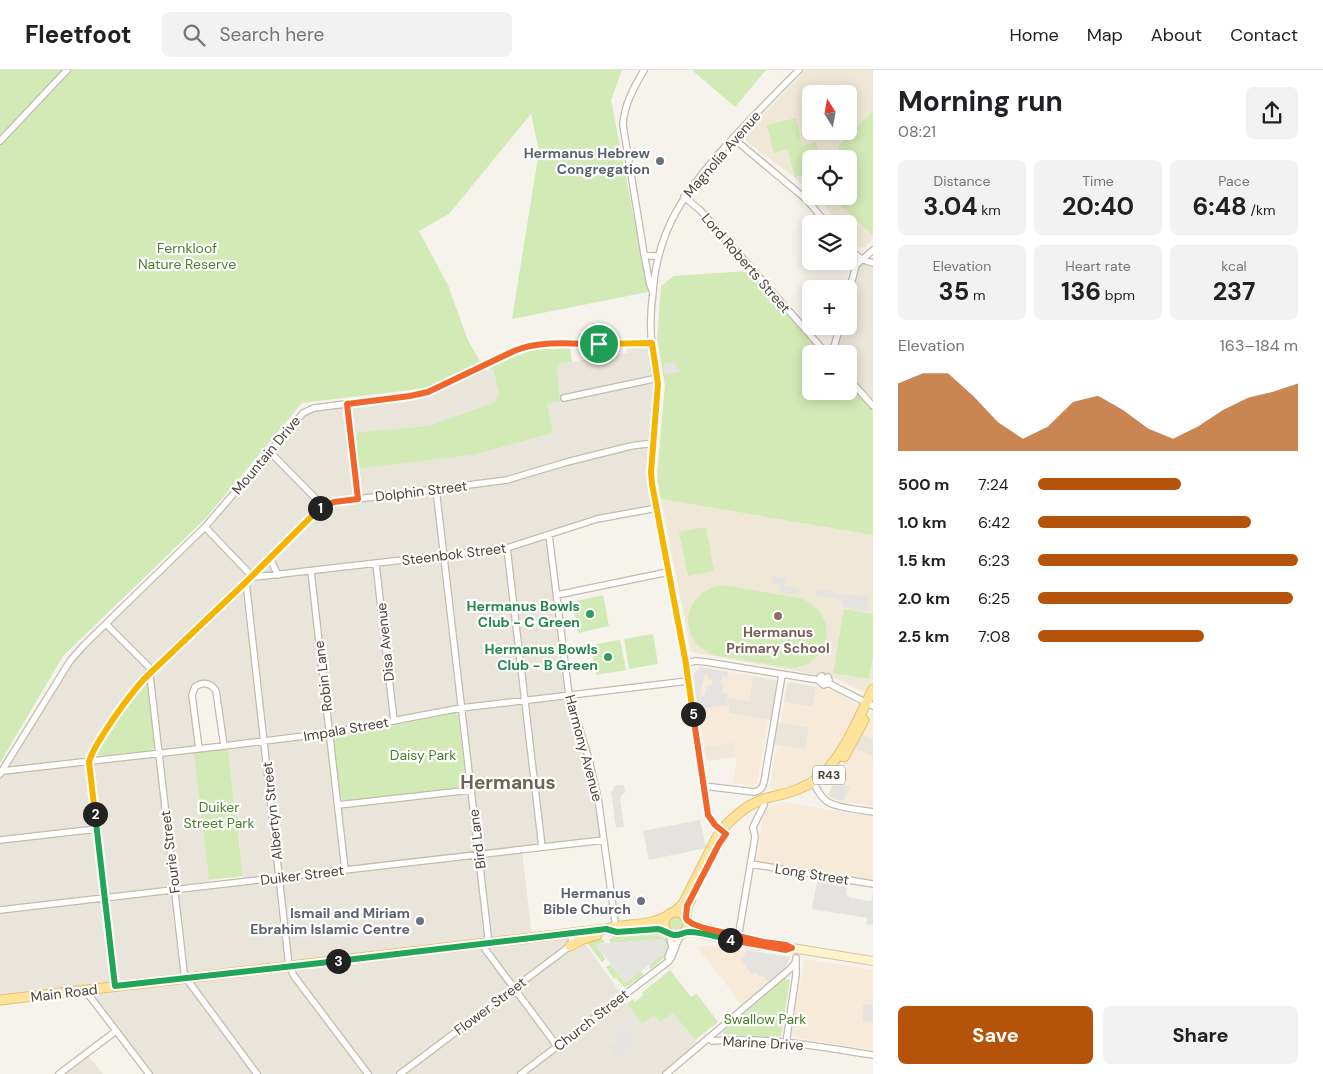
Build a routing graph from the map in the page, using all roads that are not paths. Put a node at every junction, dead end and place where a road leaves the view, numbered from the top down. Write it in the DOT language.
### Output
graph roads {
  1 [pos="67,70"];
  2 [pos="644,70"];
  3 [pos="798,70"];
  4 [pos="733,138"];
  5 [pos="0,141"];
  6 [pos="684,198"];
  7 [pos="820,215"];
  8 [pos="873,250"];
  9 [pos="644,254"];
  10 [pos="658,256"];
  11 [pos="857,256"];
  12 [pos="861,259"];
  13 [pos="873,263"];
  14 [pos="852,280"];
  15 [pos="652,292"];
  16 [pos="652,343"];
  17 [pos="819,345"];
  18 [pos="658,378"];
  19 [pos="857,388"];
  20 [pos="564,398"];
  21 [pos="347,404"];
  22 [pos="873,406"];
  23 [pos="653,443"];
  24 [pos="269,451"];
  25 [pos="436,489"];
  26 [pos="358,499"];
  27 [pos="323,506"];
  28 [pos="657,508"];
  29 [pos="205,527"];
  30 [pos="549,535"];
  31 [pos="508,548"];
  32 [pos="444,556"];
  33 [pos="270,559"];
  34 [pos="376,564"];
  35 [pos="311,571"];
  36 [pos="668,572"];
  37 [pos="278,575"];
  38 [pos="253,576"];
  39 [pos="246,582"];
  40 [pos="557,595"];
  41 [pos="106,624"];
  42 [pos="686,664"];
  43 [pos="149,674"];
  44 [pos="782,675"];
  45 [pos="688,681"];
  46 [pos="873,689"];
  47 [pos="569,695"];
  48 [pos="525,700"];
  49 [pos="871,704"];
  50 [pos="462,708"];
  51 [pos="394,721"];
  52 [pos="329,733"];
  53 [pos="264,742"];
  54 [pos="224,746"];
  55 [pos="199,749"];
  56 [pos="159,754"];
  57 [pos="89,762"];
  58 [pos="1,773"];
  59 [pos="704,786"];
  60 [pos="815,786"];
  61 [pos="471,790"];
  62 [pos="338,805"];
  63 [pos="764,805"];
  64 [pos="873,812"];
  65 [pos="97,829"];
  66 [pos="724,832"];
  67 [pos="0,840"];
  68 [pos="604,840"];
  69 [pos="542,847"];
  70 [pos="479,854"];
  71 [pos="751,864"];
  72 [pos="345,870"];
  73 [pos="279,878"];
  74 [pos="873,884"];
  75 [pos="174,890"];
  76 [pos="105,898"];
  77 [pos="0,910"];
  78 [pos="671,914"];
  79 [pos="686,919"];
  80 [pos="616,929"];
  81 [pos="684,932"];
  82 [pos="570,933"];
  83 [pos="668,933"];
  84 [pos="737,939"];
  85 [pos="486,943"];
  86 [pos="570,946"];
  87 [pos="795,949"];
  88 [pos="796,958"];
  89 [pos="873,961"];
  90 [pos="290,966"];
  91 [pos="661,966"];
  92 [pos="186,978"];
  93 [pos="115,986"];
  94 [pos="514,988"];
  95 [pos="85,990"];
  96 [pos="0,1000"];
  97 [pos="116,1031"];
  98 [pos="708,1038"];
  99 [pos="786,1042"];
  100 [pos="558,1046"];
  101 [pos="873,1055"];
  102 [pos="59,1074"];
  103 [pos="149,1074"];
  104 [pos="258,1074"];
  105 [pos="368,1074"];
  106 [pos="400,1074"];
  107 [pos="521,1074"];
  108 [pos="666,1074"];
  1 -- 5 [label="street"];
  2 -- 9 [label="street"];
  3 -- 4 [label="street, Magnolia Avenue"];
  4 -- 6 [label="street, Magnolia Avenue"];
  4 -- 7 [label="street"];
  6 -- 10 [label="street, Magnolia Avenue"];
  6 -- 17 [label="street, Lord Roberts Street"];
  8 -- 12 [label="street"];
  9 -- 10 [label="street"];
  9 -- 15 [label="street"];
  10 -- 15 [label="street, Magnolia Avenue"];
  11 -- 12 [label="street"];
  12 -- 13 [label="street"];
  12 -- 14 [label="street"];
  15 -- 16 [label="street, Magnolia Avenue"];
  16 -- 18 [label="street, Magnolia Avenue"];
  16 -- 21 [label="street, Mountain Drive"];
  18 -- 20 [label="street"];
  18 -- 23 [label="street, Magnolia Avenue"];
  19 -- 22 [label="street"];
  21 -- 24 [label="street, Mountain Drive"];
  21 -- 26 [label="street"];
  23 -- 25 [label="street, Dolphin Street"];
  23 -- 28 [label="street, Magnolia Avenue"];
  24 -- 27 [label="street"];
  24 -- 29 [label="street, Mountain Drive"];
  25 -- 26 [label="street, Dolphin Street"];
  25 -- 32 [label="street, Bird Lane"];
  26 -- 27 [label="street, Dolphin Street"];
  27 -- 33 [label="street"];
  28 -- 30 [label="street, Steenbok Street"];
  28 -- 36 [label="street, Magnolia Avenue"];
  29 -- 38 [label="street"];
  29 -- 41 [label="street, Mountain Drive"];
  30 -- 31 [label="street, Steenbok Street"];
  30 -- 40 [label="street, Harmony Avenue"];
  31 -- 32 [label="street, Steenbok Street"];
  31 -- 48 [label="street"];
  32 -- 34 [label="street, Steenbok Street"];
  32 -- 50 [label="street, Bird Lane"];
  33 -- 37 [label="street"];
  33 -- 38 [label="street"];
  34 -- 35 [label="street, Steenbok Street"];
  34 -- 51 [label="street, Disa Avenue"];
  35 -- 37 [label="street, Steenbok Street"];
  35 -- 52 [label="street, Robin Lane"];
  36 -- 40 [label="street"];
  36 -- 42 [label="street, Magnolia Avenue"];
  37 -- 38 [label="street, Steenbok Street"];
  38 -- 39 [label="street"];
  39 -- 43 [label="street"];
  39 -- 53 [label="street, Albertyn Street"];
  40 -- 47 [label="street, Harmony Avenue"];
  41 -- 43 [label="street, Fourie Street"];
  41 -- 58 [label="street, Mountain Drive"];
  42 -- 44 [label="street"];
  42 -- 45 [label="street, Magnolia Avenue"];
  43 -- 56 [label="street, Fourie Street"];
  43 -- 57 [label="street"];
  44 -- 49 [label="street"];
  44 -- 59 [label="street"];
  45 -- 47 [label="street, Impala Street"];
  45 -- 59 [label="street, Magnolia Avenue"];
  46 -- 49 [label="main road, R43"];
  47 -- 48 [label="street, Impala Street"];
  47 -- 68 [label="street, Harmony Avenue"];
  48 -- 50 [label="street, Impala Street"];
  48 -- 69 [label="street"];
  49 -- 60 [label="main road, R43"];
  49 -- 66 [label="main road, R43"];
  50 -- 51 [label="street, Impala Street"];
  50 -- 61 [label="street, Bird Lane"];
  51 -- 52 [label="street, Impala Street"];
  52 -- 53 [label="street, Impala Street"];
  52 -- 62 [label="street, Robin Lane"];
  53 -- 54 [label="street, Impala Street"];
  53 -- 73 [label="street, Albertyn Street"];
  54 -- 55 [label="street, Impala Street"];
  54 -- 55 [label="street"];
  55 -- 56 [label="street, Impala Street"];
  56 -- 57 [label="street, Impala Street"];
  56 -- 75 [label="street, Fourie Street"];
  57 -- 58 [label="street, Impala Street"];
  57 -- 65 [label="street"];
  59 -- 66 [label="street, Magnolia Avenue"];
  60 -- 63 [label="main road, R43"];
  60 -- 64 [label="street"];
  61 -- 62 [label="street"];
  61 -- 70 [label="street, Bird Lane"];
  62 -- 72 [label="street, Robin Lane"];
  63 -- 66 [label="main road, R43"];
  63 -- 71 [label="street"];
  65 -- 67 [label="street"];
  65 -- 76 [label="street"];
  66 -- 78 [label="main road, R43"];
  66 -- 79 [label="main road, R43"];
  68 -- 69 [label="street, Duiker Street"];
  68 -- 80 [label="street, Harmony Avenue"];
  69 -- 70 [label="street, Duiker Street"];
  70 -- 72 [label="street, Duiker Street"];
  70 -- 85 [label="street, Bird Lane"];
  71 -- 74 [label="street, Long Street"];
  71 -- 84 [label="street"];
  72 -- 73 [label="street, Duiker Street"];
  73 -- 75 [label="street, Duiker Street"];
  73 -- 90 [label="street, Albertyn Street"];
  75 -- 76 [label="street, Duiker Street"];
  75 -- 92 [label="street, Fourie Street"];
  76 -- 77 [label="street, Duiker Street"];
  76 -- 93 [label="street"];
  78 -- 79 [label="main road, Main Road"];
  78 -- 80 [label="main road, Main Road"];
  78 -- 83 [label="main road"];
  79 -- 81 [label="main road, R43"];
  79 -- 84 [label="main road, Main Road"];
  80 -- 82 [label="main road, Main Road"];
  80 -- 83 [label="main road, Main Road"];
  80 -- 86 [label="main road"];
  81 -- 83 [label="main road, Main Road"];
  81 -- 84 [label="main road, Main Road"];
  81 -- 91 [label="street, Church Street"];
  82 -- 85 [label="main road, Main Road"];
  82 -- 86 [label="street"];
  83 -- 91 [label="street, Church Street"];
  84 -- 87 [label="main road, Main Road"];
  85 -- 90 [label="main road, Main Road"];
  85 -- 94 [label="street, Bird Lane"];
  86 -- 94 [label="street, Flower Street"];
  87 -- 88 [label="street"];
  87 -- 89 [label="main road, Main Road"];
  88 -- 98 [label="street"];
  88 -- 99 [label="street"];
  90 -- 92 [label="main road, Main Road"];
  90 -- 105 [label="street, Albertyn Street"];
  91 -- 100 [label="street, Church Street"];
  92 -- 93 [label="main road, Main Road"];
  92 -- 104 [label="street, Fourie Street"];
  93 -- 95 [label="main road, Main Road"];
  94 -- 100 [label="street, Bird Lane"];
  94 -- 106 [label="street, Flower Street"];
  95 -- 96 [label="main road, Main Road"];
  95 -- 97 [label="street"];
  97 -- 102 [label="street"];
  97 -- 103 [label="street"];
  98 -- 99 [label="street, Marine Drive"];
  98 -- 108 [label="street, Marine Drive"];
  99 -- 101 [label="street, Marine Drive"];
  100 -- 107 [label="street, Church Street"];
}
